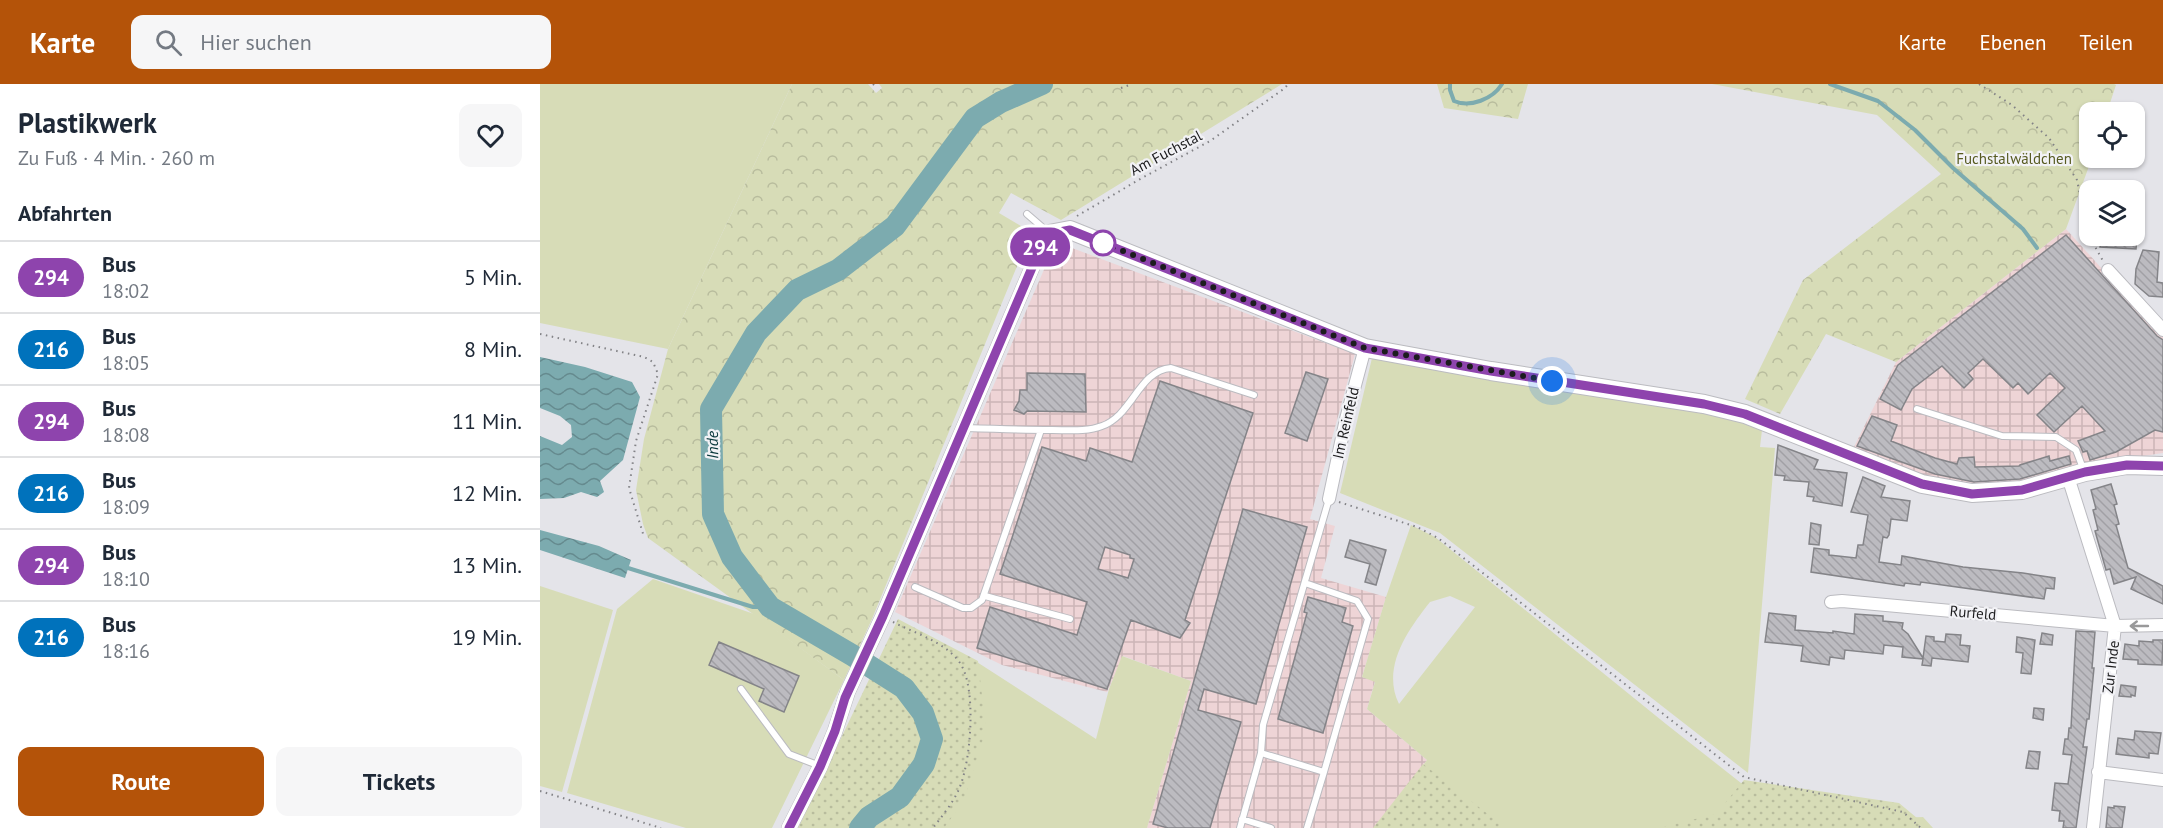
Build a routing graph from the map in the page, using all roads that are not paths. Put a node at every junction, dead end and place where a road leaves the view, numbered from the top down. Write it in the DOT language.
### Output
graph roads {
  1 [pos="1027,214"];
  2 [pos="1049,234"];
  3 [pos="2108,270"];
  4 [pos="2163,330"];
  5 [pos="1365,348"];
  6 [pos="1254,395"];
  7 [pos="1917,409"];
  8 [pos="963,428"];
  9 [pos="1041,430"];
  10 [pos="2163,466"];
  11 [pos="2076,474"];
  12 [pos="1329,499"];
  13 [pos="1305,583"];
  14 [pos="915,587"];
  15 [pos="985,596"];
  16 [pos="1831,602"];
  17 [pos="1070,619"];
  18 [pos="2163,625"];
  19 [pos="2115,626"];
  20 [pos="741,689"];
  21 [pos="1261,753"];
  22 [pos="820,767"];
  23 [pos="1324,772"];
  24 [pos="2098,772"];
  25 [pos="2163,780"];
  26 [pos="1242,819"];
  27 [pos="789,828"];
  28 [pos="1240,828"];
  29 [pos="1271,828"];
  30 [pos="1307,828"];
  31 [pos="2093,828"];
  1 -- 2 [label="lane"];
  2 -- 5 [label="main road"];
  2 -- 8 [label="street"];
  3 -- 4 [label="street"];
  5 -- 11 [label="main road"];
  5 -- 12 [label="street, Im Reinfeld"];
  6 -- 9 [label="lane"];
  7 -- 11 [label="lane"];
  8 -- 9 [label="lane"];
  8 -- 22 [label="street"];
  9 -- 15 [label="lane"];
  10 -- 11 [label="main road"];
  11 -- 19 [label="street, Zur Inde"];
  12 -- 13 [label="lane"];
  13 -- 21 [label="lane"];
  13 -- 23 [label="lane"];
  14 -- 15 [label="lane"];
  15 -- 17 [label="lane"];
  16 -- 19 [label="street, Rurfeld"];
  18 -- 19 [label="street, Rurfeld, one-way"];
  19 -- 24 [label="street, Zur Inde"];
  20 -- 22 [label="lane"];
  21 -- 23 [label="lane"];
  21 -- 26 [label="lane"];
  22 -- 27 [label="street"];
  23 -- 30 [label="lane"];
  24 -- 25 [label="street"];
  24 -- 31 [label="street, Zur Inde"];
  26 -- 28 [label="lane"];
  26 -- 29 [label="lane"];
}
